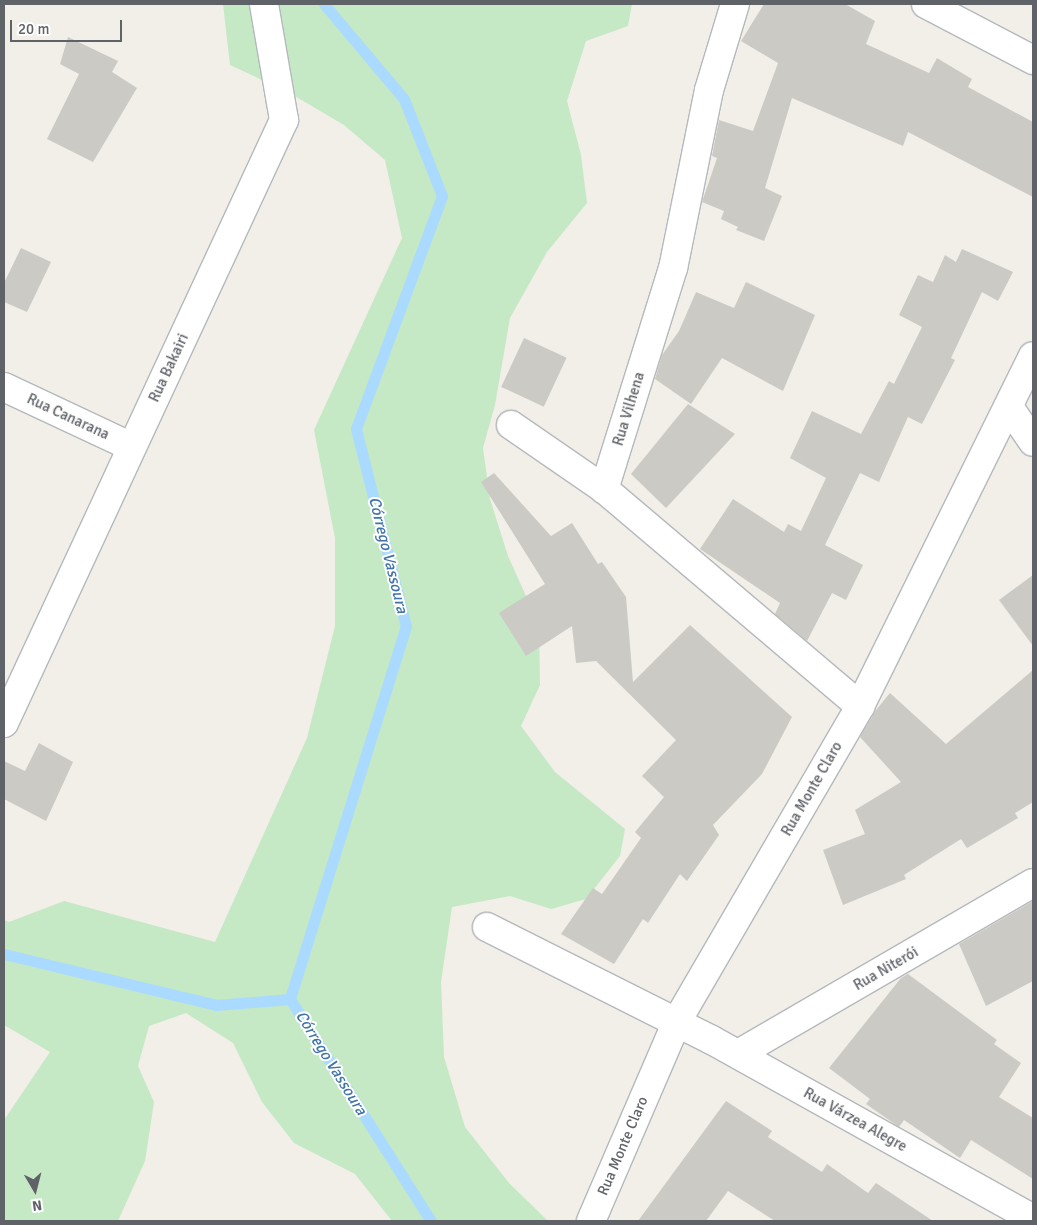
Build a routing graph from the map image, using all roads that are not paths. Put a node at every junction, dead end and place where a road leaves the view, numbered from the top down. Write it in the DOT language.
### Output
graph roads {
  1 [pos="264,4"];
  2 [pos="735,4"];
  3 [pos="926,4"];
  4 [pos="1033,60"];
  5 [pos="1033,356"];
  6 [pos="4,387"];
  7 [pos="1010,408"];
  8 [pos="510,425"];
  9 [pos="1033,442"];
  10 [pos="132,447"];
  11 [pos="604,489"];
  12 [pos="860,706"];
  13 [pos="4,723"];
  14 [pos="1033,883"];
  15 [pos="486,927"];
  16 [pos="677,1021"];
  17 [pos="738,1054"];
  18 [pos="1033,1219"];
  19 [pos="591,1221"];
  1 -- 10 [label="street, Rua Bakairi"];
  2 -- 11 [label="street, Rua Vilhena"];
  3 -- 4 [label="street"];
  5 -- 7 [label="street, Rua Monte Claro"];
  6 -- 10 [label="street, Rua Canarana"];
  7 -- 9 [label="street"];
  7 -- 12 [label="street, Rua Monte Claro"];
  8 -- 11 [label="street"];
  10 -- 13 [label="street, Rua Bakairi"];
  11 -- 12 [label="street"];
  12 -- 16 [label="street, Rua Monte Claro"];
  14 -- 17 [label="street, Rua Niterói"];
  15 -- 16 [label="street, Rua Várzea Alegre"];
  16 -- 17 [label="street, Rua Várzea Alegre"];
  16 -- 19 [label="street, Rua Monte Claro"];
  17 -- 18 [label="street, Rua Várzea Alegre"];
}
